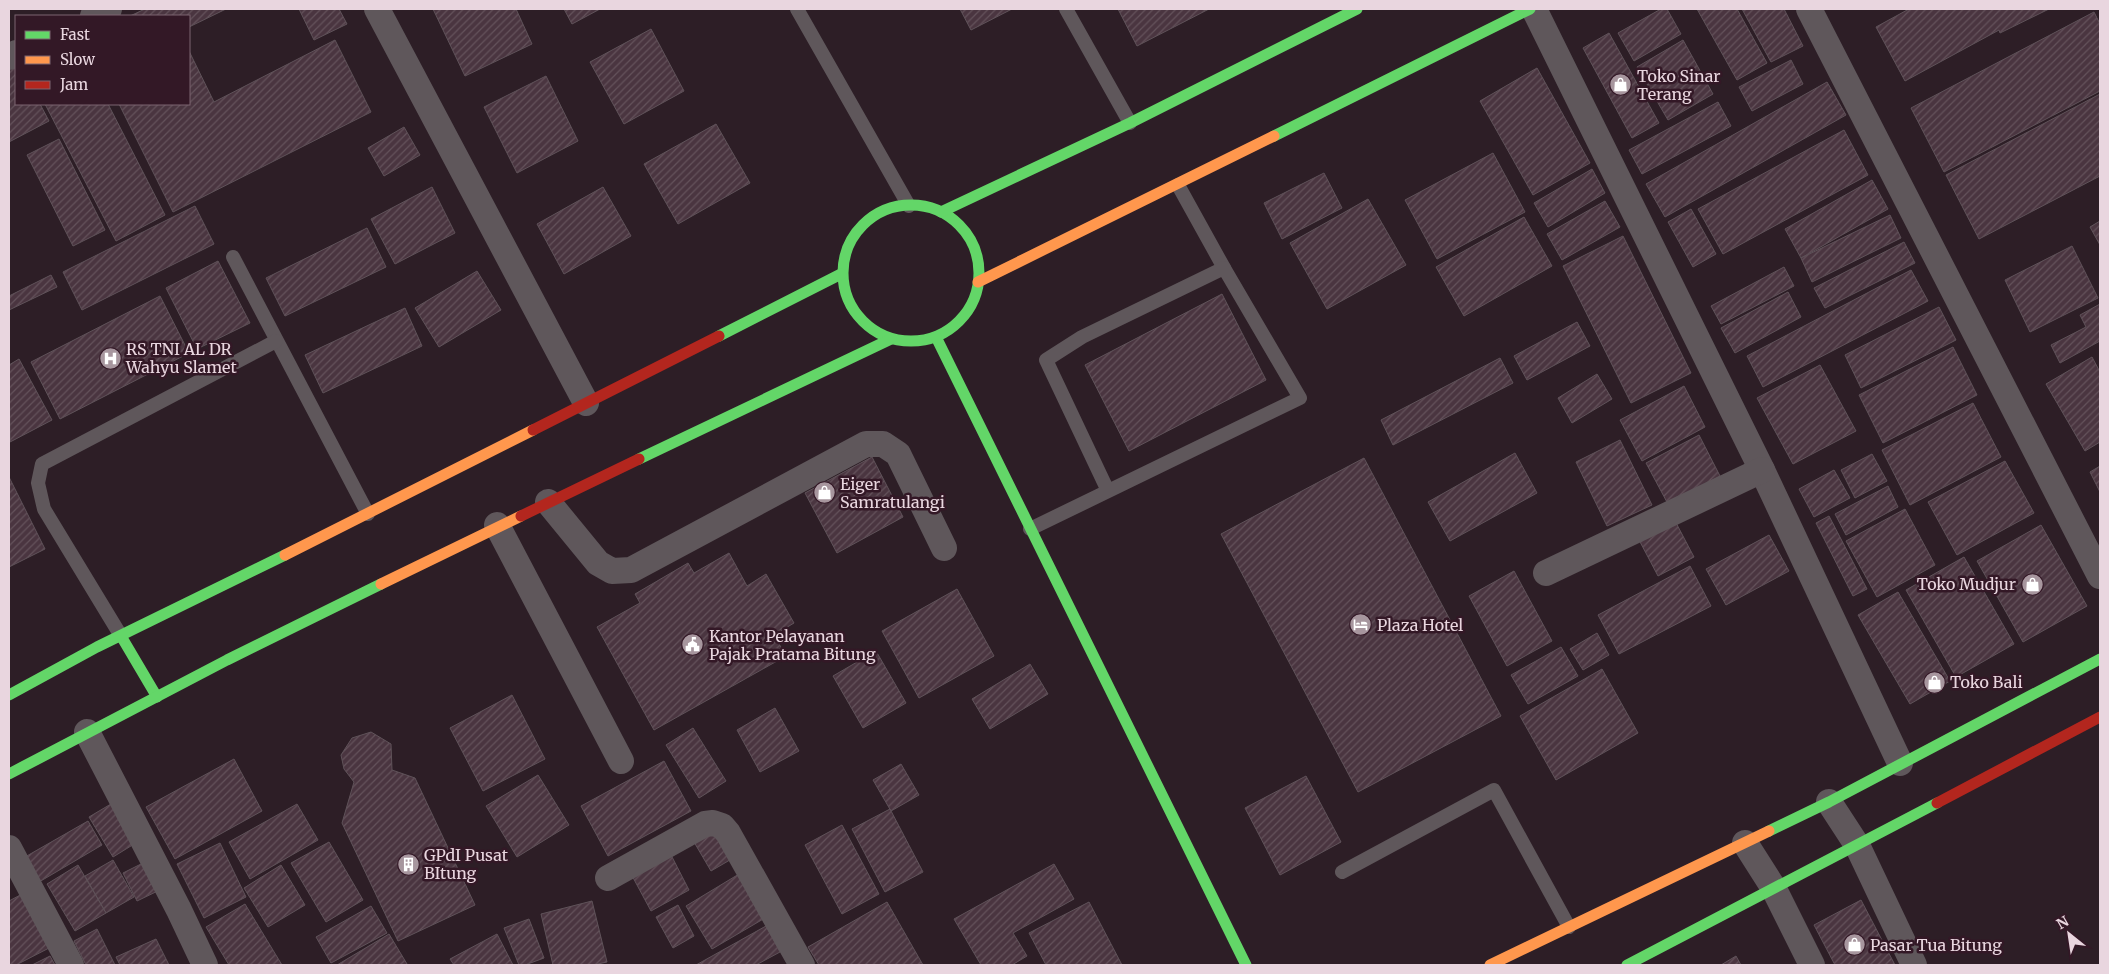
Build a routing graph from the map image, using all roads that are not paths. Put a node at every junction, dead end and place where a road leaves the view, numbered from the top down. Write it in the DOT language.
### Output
graph roads {
  1 [pos="109,9"];
  2 [pos="376,9"];
  3 [pos="797,9"];
  4 [pos="1066,9"];
  5 [pos="1530,9"];
  6 [pos="1534,9"];
  7 [pos="1809,9"];
  8 [pos="1354,10"];
  9 [pos="95,15"];
  10 [pos="1130,123"];
  11 [pos="1178,185"];
  12 [pos="909,206"];
  13 [pos="940,212"];
  14 [pos="233,257"];
  15 [pos="1224,268"];
  16 [pos="840,274"];
  17 [pos="978,282"];
  18 [pos="936,337"];
  19 [pos="891,339"];
  20 [pos="276,340"];
  21 [pos="586,403"];
  22 [pos="1762,470"];
  23 [pos="1108,492"];
  24 [pos="548,502"];
  25 [pos="368,514"];
  26 [pos="497,526"];
  27 [pos="1030,529"];
  28 [pos="944,548"];
  29 [pos="1546,573"];
  30 [pos="2100,576"];
  31 [pos="121,636"];
  32 [pos="2100,659"];
  33 [pos="9,695"];
  34 [pos="157,697"];
  35 [pos="2100,717"];
  36 [pos="86,732"];
  37 [pos="621,761"];
  38 [pos="1900,763"];
  39 [pos="9,774"];
  40 [pos="1829,802"];
  41 [pos="1745,843"];
  42 [pos="1857,845"];
  43 [pos="9,848"];
  44 [pos="1342,872"];
  45 [pos="608,878"];
  46 [pos="1773,887"];
  47 [pos="1570,927"];
  48 [pos="71,965"];
  49 [pos="205,965"];
  50 [pos="802,965"];
  51 [pos="1246,965"];
  52 [pos="1490,965"];
  53 [pos="1627,965"];
  54 [pos="1812,965"];
  55 [pos="1914,965"];
  1 -- 9 [label="street"];
  2 -- 21 [label="street"];
  3 -- 12 [label="lane"];
  4 -- 10 [label="lane"];
  5 -- 11 [label="main road"];
  6 -- 22 [label="street"];
  7 -- 30 [label="street"];
  8 -- 10 [label="main road"];
  10 -- 13 [label="main road"];
  11 -- 15 [label="lane"];
  11 -- 17 [label="main road"];
  12 -- 13 [label="main road"];
  12 -- 16 [label="main road"];
  13 -- 17 [label="main road"];
  14 -- 20 [label="lane"];
  15 -- 23 [label="lane"];
  15 -- 23 [label="lane"];
  16 -- 19 [label="main road"];
  16 -- 21 [label="main road"];
  17 -- 18 [label="main road"];
  18 -- 19 [label="main road"];
  18 -- 27 [label="main road"];
  19 -- 24 [label="main road"];
  20 -- 25 [label="lane"];
  20 -- 31 [label="lane"];
  21 -- 25 [label="main road"];
  22 -- 29 [label="street"];
  22 -- 38 [label="street"];
  23 -- 27 [label="lane"];
  24 -- 26 [label="main road"];
  24 -- 28 [label="street"];
  25 -- 31 [label="main road"];
  26 -- 34 [label="main road"];
  26 -- 37 [label="street"];
  27 -- 51 [label="main road"];
  31 -- 33 [label="main road"];
  31 -- 34 [label="main road"];
  32 -- 38 [label="main road"];
  34 -- 36 [label="main road"];
  35 -- 42 [label="main road"];
  36 -- 39 [label="main road"];
  36 -- 49 [label="street"];
  38 -- 40 [label="main road"];
  40 -- 41 [label="main road"];
  40 -- 42 [label="street"];
  41 -- 46 [label="street"];
  41 -- 47 [label="main road"];
  42 -- 46 [label="main road"];
  42 -- 55 [label="street"];
  43 -- 48 [label="street"];
  44 -- 47 [label="lane"];
  45 -- 50 [label="street"];
  46 -- 53 [label="main road"];
  46 -- 54 [label="street"];
  47 -- 52 [label="main road"];
}
